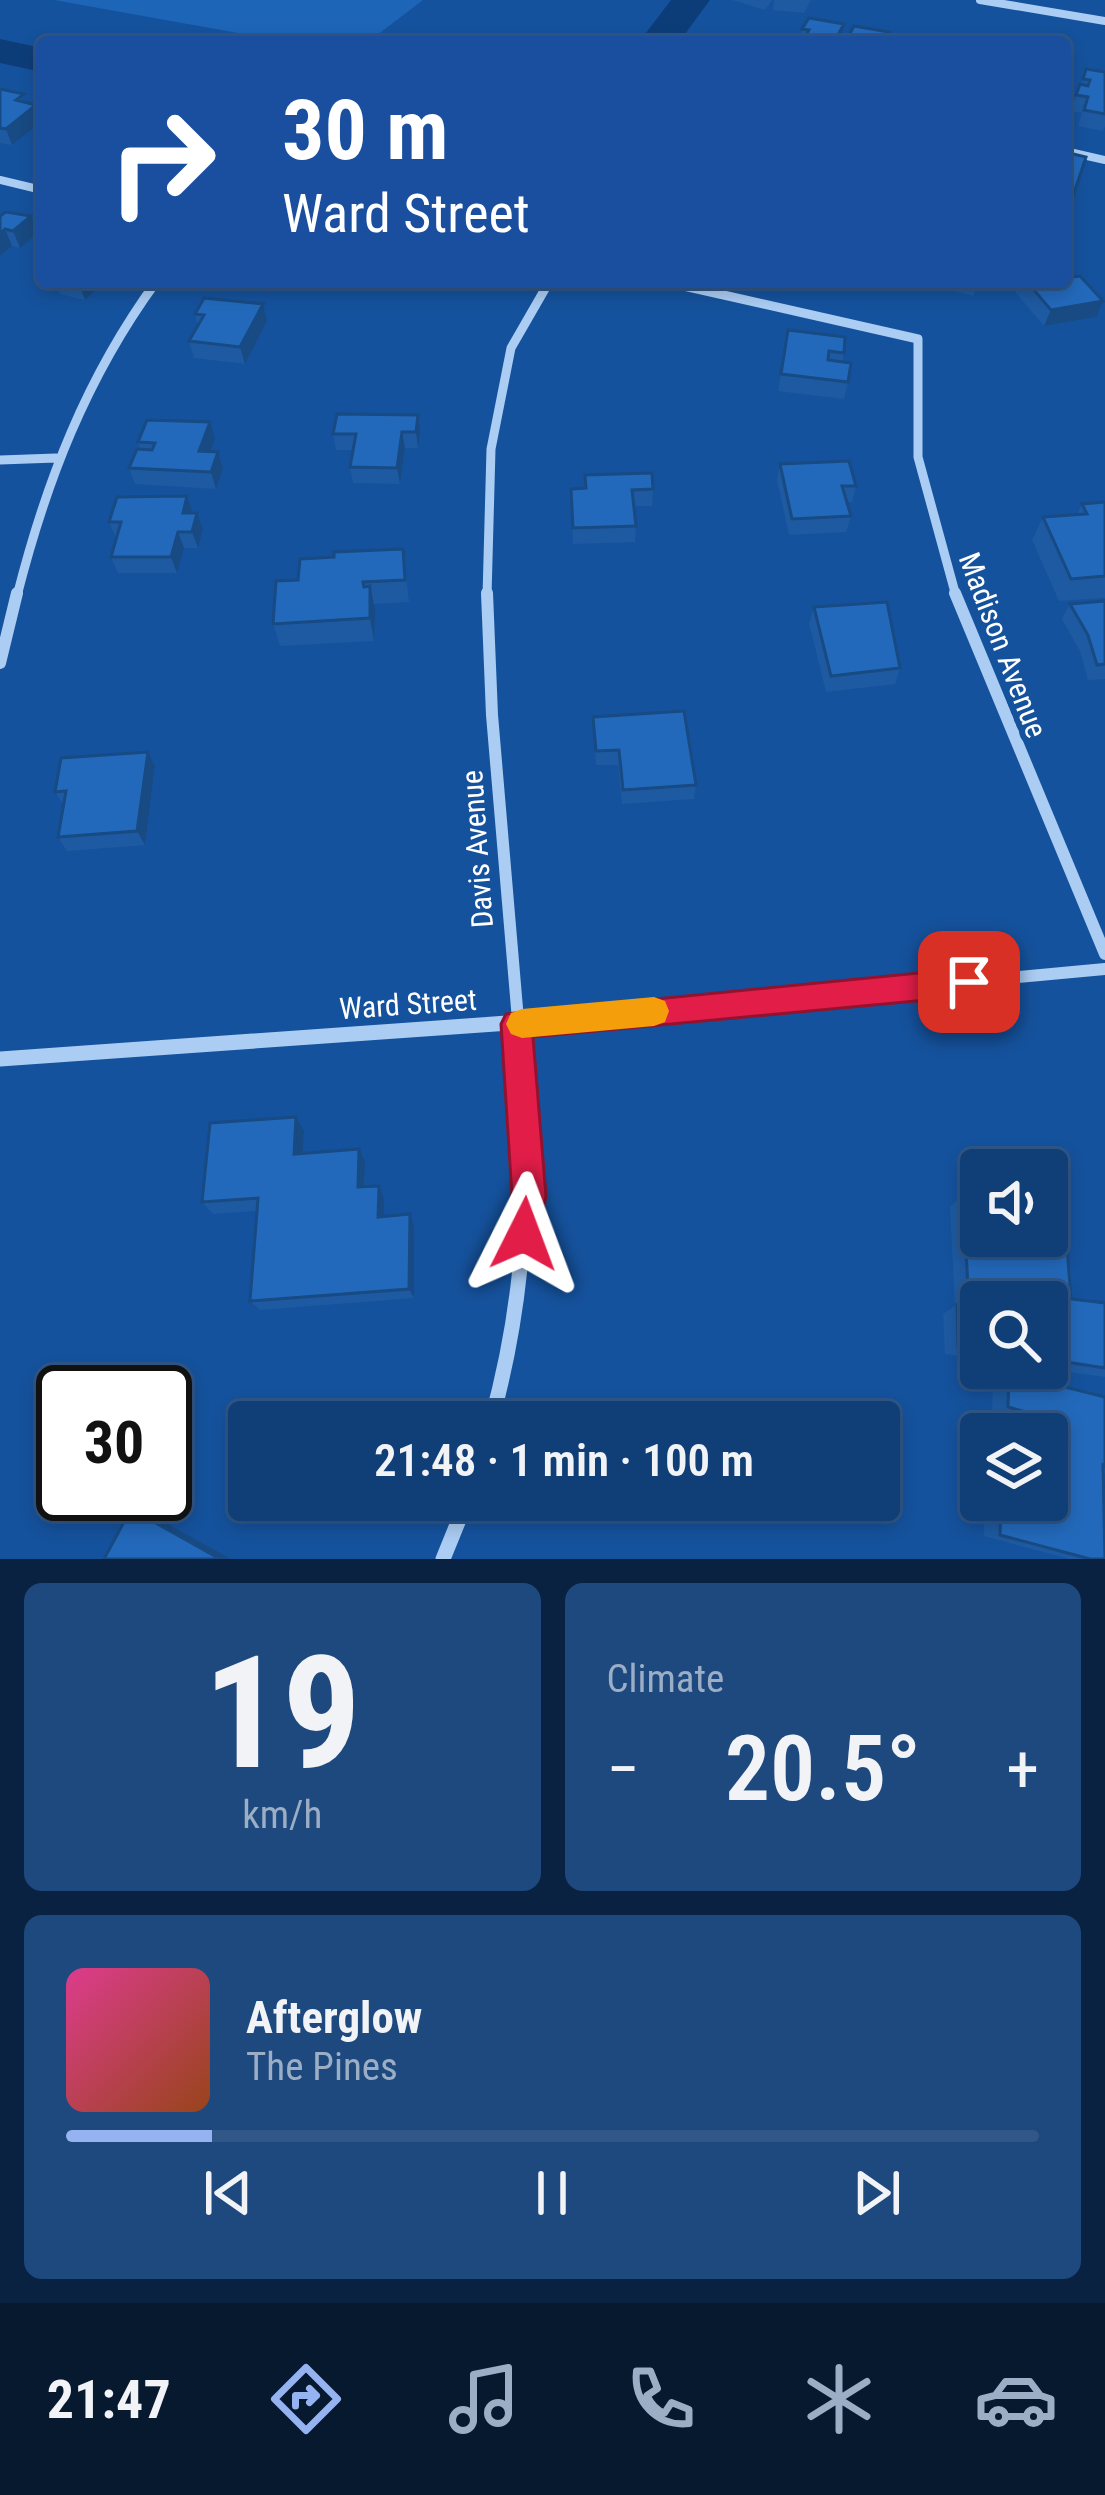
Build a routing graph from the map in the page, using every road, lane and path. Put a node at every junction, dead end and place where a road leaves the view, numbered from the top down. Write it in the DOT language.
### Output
graph roads {
  1 [pos="980,0"];
  2 [pos="1105,21"];
  3 [pos="1071,153"];
  4 [pos="1105,160"];
  5 [pos="0,180"];
  6 [pos="36,189"];
  7 [pos="151,288"];
  8 [pos="542,288"];
  9 [pos="693,288"];
  10 [pos="56,458"];
  11 [pos="0,460"];
  12 [pos="0,663"];
  13 [pos="1105,954"];
  14 [pos="1105,969"];
  15 [pos="517,1024"];
  16 [pos="0,1058"];
  17 [pos="495,1401"];
  18 [pos="458,1521"];
  19 [pos="443,1559"];
  1 -- 2 [label="street"];
  3 -- 4 [label="street"];
  5 -- 6 [label="street"];
  7 -- 10 [label="street"];
  8 -- 15 [label="street, Davis Avenue"];
  9 -- 13 [label="street, Madison Avenue"];
  10 -- 11 [label="street"];
  10 -- 12 [label="street"];
  14 -- 15 [label="street, Ward Street"];
  15 -- 16 [label="street, Ward Street"];
  15 -- 17 [label="street, Davis Avenue"];
  18 -- 19 [label="street"];
}
